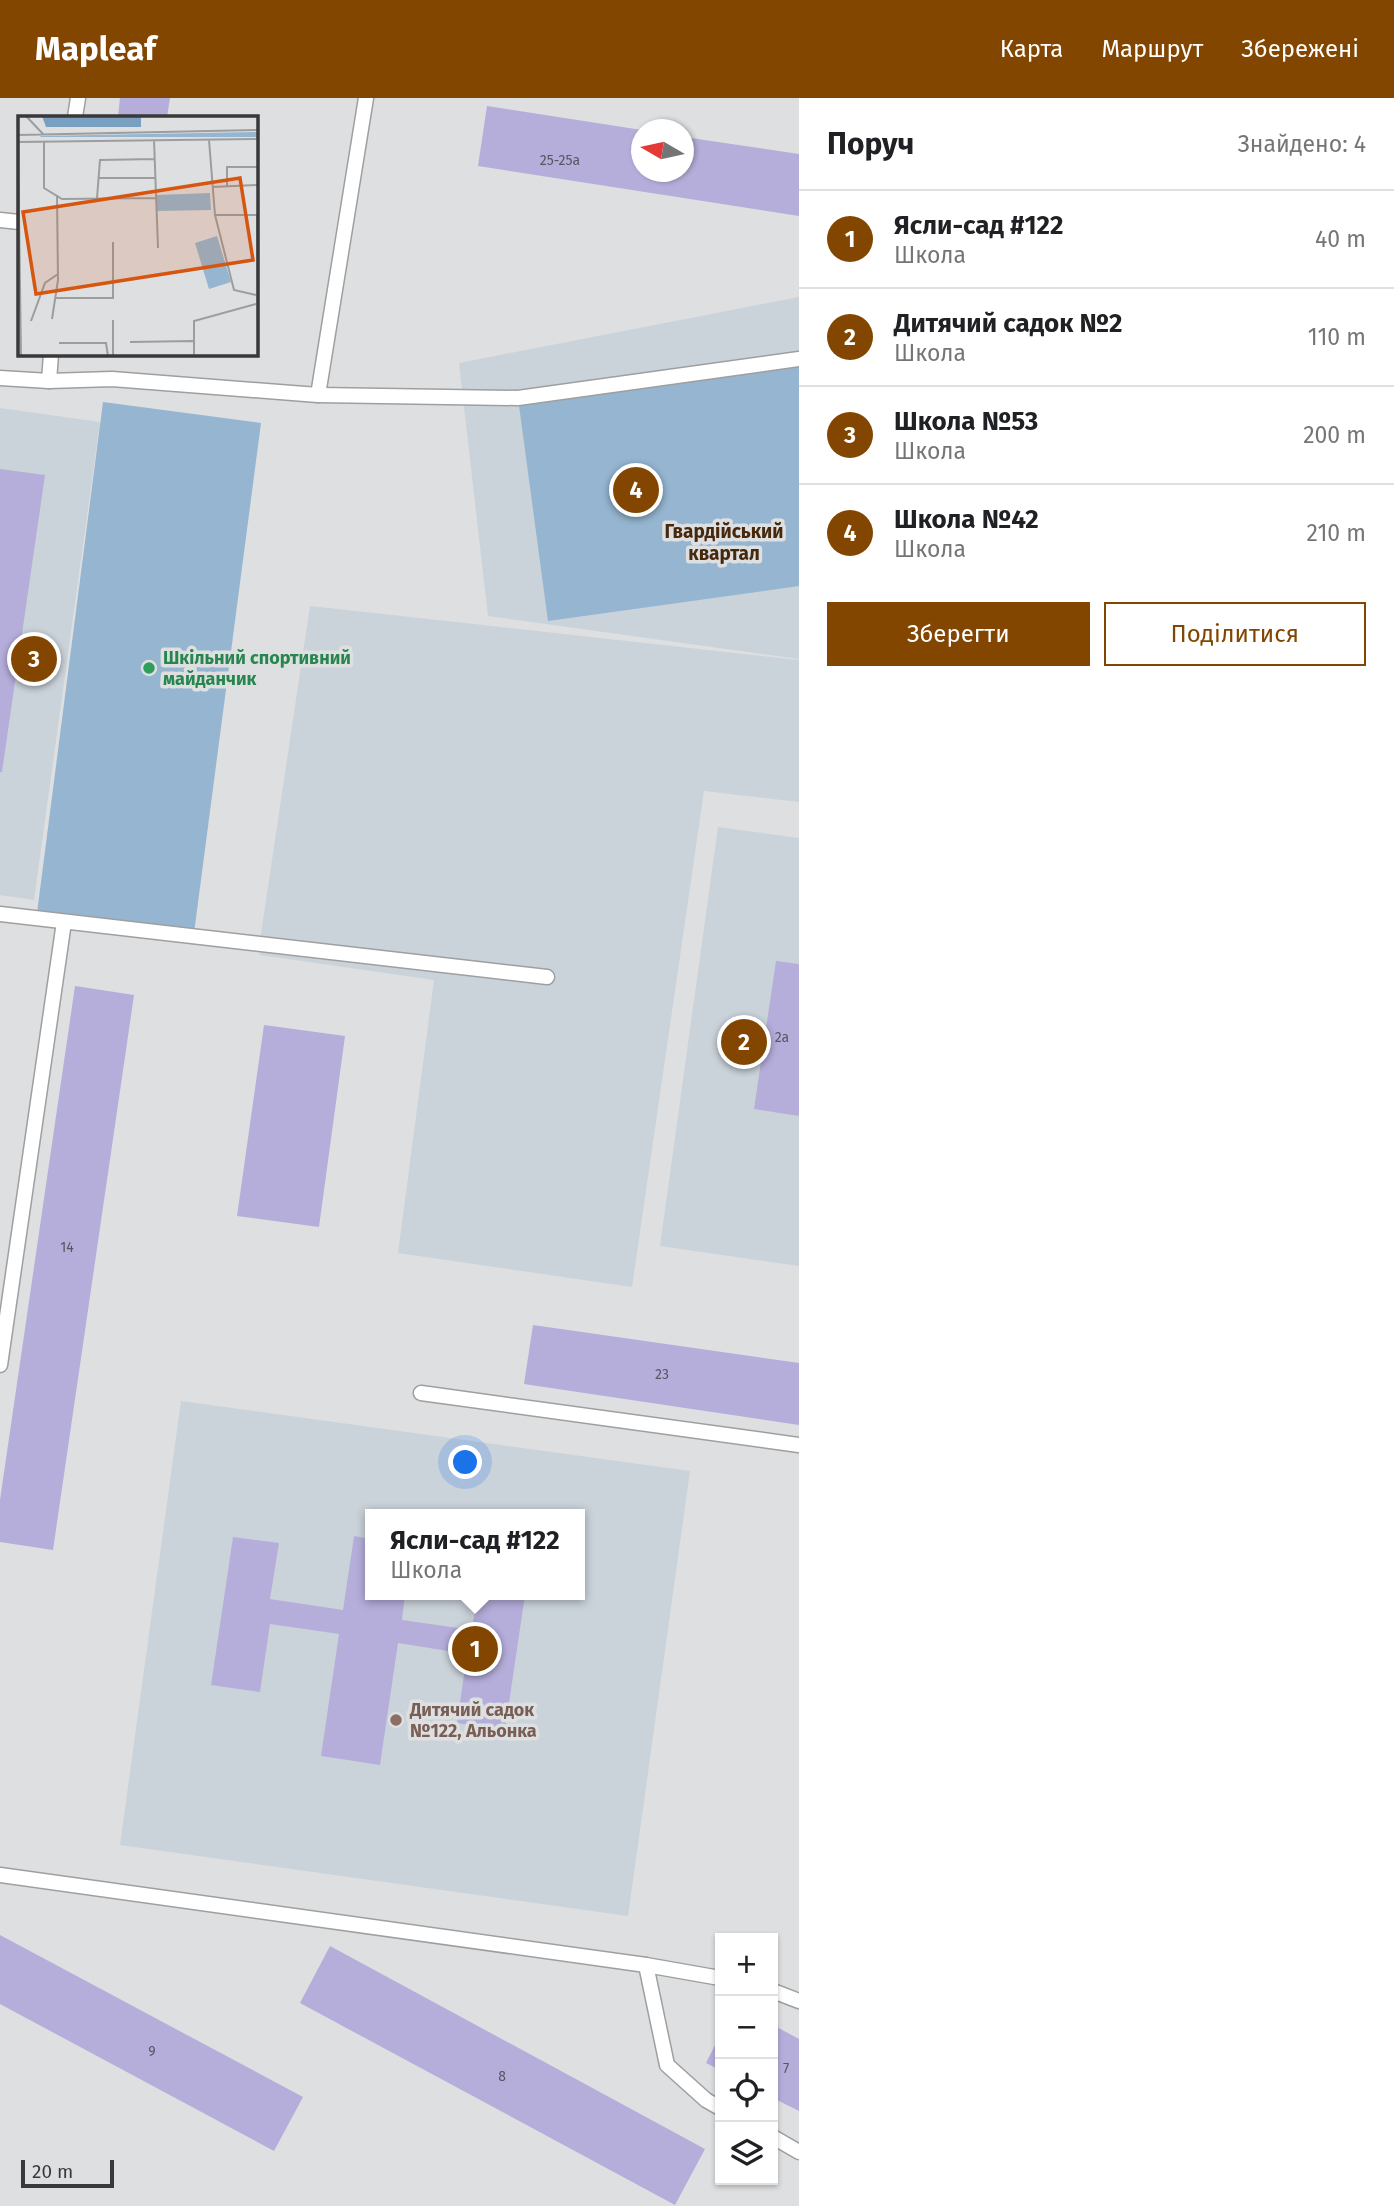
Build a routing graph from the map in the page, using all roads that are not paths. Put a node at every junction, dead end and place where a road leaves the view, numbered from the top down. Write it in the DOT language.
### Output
graph roads {
  1 [pos="78,98"];
  2 [pos="366,98"];
  3 [pos="75,116"];
  4 [pos="0,220"];
  5 [pos="18,222"];
  6 [pos="51,355"];
  7 [pos="799,359"];
  8 [pos="0,378"];
  9 [pos="49,381"];
  10 [pos="318,395"];
  11 [pos="0,914"];
  12 [pos="64,922"];
  13 [pos="547,976"];
  14 [pos="0,1365"];
  15 [pos="421,1393"];
  16 [pos="799,1445"];
  17 [pos="0,1875"];
  18 [pos="646,1965"];
  19 [pos="715,1977"];
  20 [pos="778,1993"];
  21 [pos="799,2001"];
  22 [pos="715,2106"];
  23 [pos="778,2140"];
  24 [pos="799,2151"];
  1 -- 3 [label="lane"];
  2 -- 10 [label="lane"];
  4 -- 5 [label="lane"];
  6 -- 9 [label="lane"];
  7 -- 10 [label="lane"];
  8 -- 9 [label="lane"];
  9 -- 10 [label="lane"];
  11 -- 12 [label="lane"];
  12 -- 13 [label="lane"];
  12 -- 14 [label="lane"];
  15 -- 16 [label="lane"];
  17 -- 18 [label="lane"];
  18 -- 19 [label="lane"];
  18 -- 22 [label="lane"];
  20 -- 21 [label="lane"];
  23 -- 24 [label="lane"];
}
